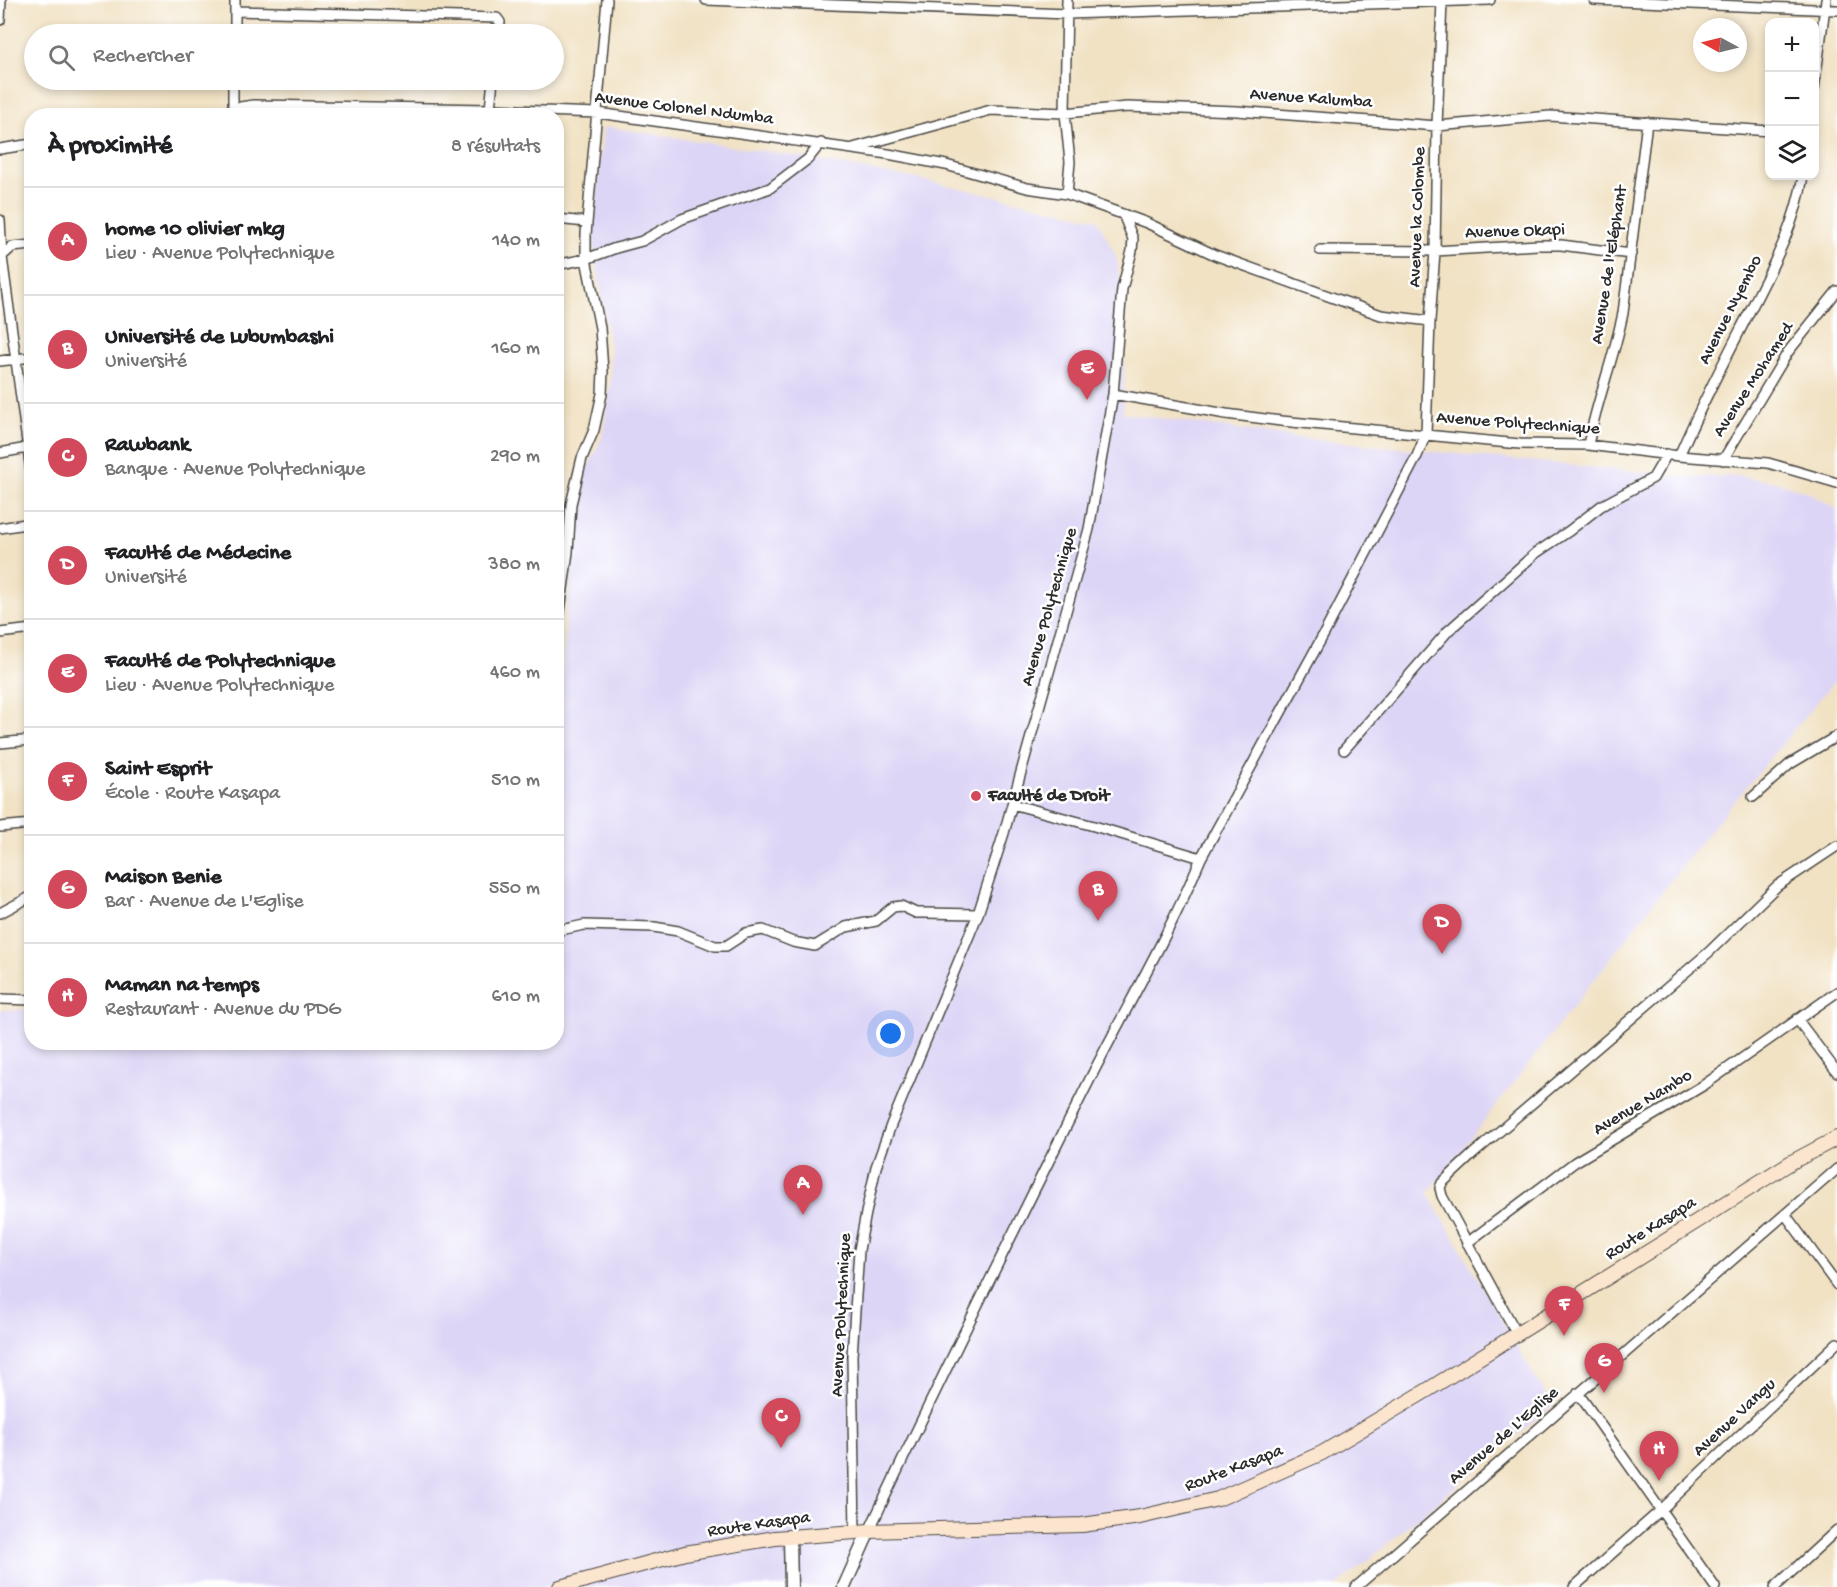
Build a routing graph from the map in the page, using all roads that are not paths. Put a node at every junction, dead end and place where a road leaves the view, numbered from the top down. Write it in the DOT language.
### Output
graph roads {
  1 [pos="1,0"];
  2 [pos="236,0"];
  3 [pos="607,0"];
  4 [pos="705,0"];
  5 [pos="1067,0"];
  6 [pos="1490,0"];
  7 [pos="1594,0"];
  8 [pos="1424,1"];
  9 [pos="1443,1"];
  10 [pos="1826,5"];
  11 [pos="1837,9"];
  12 [pos="235,11"];
  13 [pos="1067,14"];
  14 [pos="0,20"];
  15 [pos="235,24"];
  16 [pos="500,24"];
  17 [pos="1817,72"];
  18 [pos="233,90"];
  19 [pos="492,90"];
  20 [pos="232,108"];
  21 [pos="246,108"];
  22 [pos="431,108"];
  23 [pos="490,108"];
  24 [pos="564,112"];
  25 [pos="598,113"];
  26 [pos="1065,113"];
  27 [pos="1647,122"];
  28 [pos="1437,126"];
  29 [pos="1765,131"];
  30 [pos="820,143"];
  31 [pos="24,145"];
  32 [pos="854,148"];
  33 [pos="0,149"];
  34 [pos="1802,180"];
  35 [pos="1067,194"];
  36 [pos="1123,214"];
  37 [pos="0,220"];
  38 [pos="564,220"];
  39 [pos="586,222"];
  40 [pos="24,245"];
  41 [pos="1320,250"];
  42 [pos="1436,251"];
  43 [pos="1631,254"];
  44 [pos="1,258"];
  45 [pos="586,259"];
  46 [pos="564,263"];
  47 [pos="1837,291"];
  48 [pos="1430,321"];
  49 [pos="24,358"];
  50 [pos="15,360"];
  51 [pos="0,362"];
  52 [pos="1113,394"];
  53 [pos="24,426"];
  54 [pos="1426,434"];
  55 [pos="1587,445"];
  56 [pos="24,449"];
  57 [pos="0,453"];
  58 [pos="1667,454"];
  59 [pos="1679,456"];
  60 [pos="1723,460"];
  61 [pos="1837,483"];
  62 [pos="24,524"];
  63 [pos="0,528"];
  64 [pos="564,551"];
  65 [pos="24,630"];
  66 [pos="0,633"];
  67 [pos="1837,736"];
  68 [pos="24,741"];
  69 [pos="0,743"];
  70 [pos="1344,750"];
  71 [pos="1753,797"];
  72 [pos="1012,804"];
  73 [pos="24,825"];
  74 [pos="0,827"];
  75 [pos="1837,846"];
  76 [pos="1201,858"];
  77 [pos="24,900"];
  78 [pos="0,913"];
  79 [pos="978,914"];
  80 [pos="564,929"];
  81 [pos="1837,992"];
  82 [pos="0,999"];
  83 [pos="24,1000"];
  84 [pos="1797,1019"];
  85 [pos="1837,1072"];
  86 [pos="1837,1138"];
  87 [pos="1837,1169"];
  88 [pos="1785,1214"];
  89 [pos="1467,1243"];
  90 [pos="1837,1285"];
  91 [pos="1517,1334"];
  92 [pos="1837,1343"];
  93 [pos="1578,1393"];
  94 [pos="1662,1509"];
  95 [pos="1837,1530"];
  96 [pos="862,1532"];
  97 [pos="790,1537"];
  98 [pos="560,1587"];
  99 [pos="791,1587"];
  100 [pos="844,1587"];
  101 [pos="1356,1587"];
  102 [pos="1574,1587"];
  103 [pos="1715,1587"];
  104 [pos="1775,1587"];
  1 -- 14 [label="street"];
  2 -- 12 [label="street"];
  3 -- 25 [label="street"];
  4 -- 13 [label="street"];
  5 -- 13 [label="street"];
  6 -- 9 [label="street"];
  7 -- 10 [label="street"];
  8 -- 9 [label="street"];
  8 -- 13 [label="street"];
  9 -- 28 [label="street, Avenue la Colombe"];
  10 -- 11 [label="street"];
  10 -- 17 [label="street"];
  12 -- 15 [label="street"];
  12 -- 16 [label="street"];
  13 -- 26 [label="street"];
  18 -- 20 [label="street"];
  19 -- 23 [label="street"];
  21 -- 22 [label="street, Avenue Colonel Ndumba"];
  24 -- 25 [label="street, Avenue Colonel Ndumba"];
  25 -- 30 [label="street, Avenue Colonel Ndumba"];
  25 -- 39 [label="street"];
  26 -- 28 [label="street, Avenue Kalumba"];
  26 -- 32 [label="street, Avenue Kalumba"];
  26 -- 35 [label="street"];
  27 -- 28 [label="street, Avenue Kalumba"];
  27 -- 29 [label="street, Avenue Kalumba"];
  27 -- 43 [label="street, Avenue de l'Eléphant"];
  28 -- 42 [label="street, Avenue la Colombe"];
  30 -- 32 [label="street, Avenue Colonel Ndumba"];
  30 -- 45 [label="street"];
  31 -- 33 [label="street"];
  32 -- 35 [label="street, Avenue Colonel Ndumba"];
  34 -- 59 [label="street, Avenue Nyembo"];
  35 -- 36 [label="street, Avenue Colonel Ndumba"];
  36 -- 48 [label="street, Avenue Colonel Ndumba"];
  36 -- 52 [label="street"];
  37 -- 44 [label="street"];
  38 -- 39 [label="street"];
  39 -- 45 [label="street"];
  40 -- 44 [label="street"];
  41 -- 42 [label="street, Avenue Okapi"];
  42 -- 43 [label="street, Avenue Okapi"];
  42 -- 48 [label="street, Avenue la Colombe"];
  43 -- 55 [label="street, Avenue de l'Eléphant"];
  44 -- 50 [label="street"];
  45 -- 46 [label="street"];
  45 -- 64 [label="street"];
  47 -- 60 [label="street, Avenue Mohamed"];
  48 -- 54 [label="street, Avenue la Colombe"];
  49 -- 50 [label="street"];
  50 -- 51 [label="street"];
  50 -- 53 [label="street"];
  52 -- 54 [label="street, Avenue Polytechnique"];
  52 -- 72 [label="street, Avenue Polytechnique"];
  54 -- 55 [label="street, Avenue Polytechnique"];
  54 -- 76 [label="street"];
  55 -- 58 [label="street, Avenue Polytechnique"];
  56 -- 57 [label="street"];
  58 -- 59 [label="street, Avenue Polytechnique"];
  58 -- 70 [label="street"];
  59 -- 60 [label="street, Avenue Polytechnique"];
  60 -- 61 [label="street, Avenue Polytechnique"];
  62 -- 63 [label="street"];
  65 -- 66 [label="street"];
  67 -- 71 [label="street"];
  68 -- 69 [label="street"];
  72 -- 76 [label="street"];
  72 -- 79 [label="street, Avenue Polytechnique"];
  73 -- 74 [label="street"];
  75 -- 89 [label="street"];
  76 -- 96 [label="street"];
  77 -- 78 [label="street"];
  79 -- 80 [label="street"];
  79 -- 96 [label="street, Avenue Polytechnique"];
  81 -- 84 [label="street, Avenue Nambo"];
  82 -- 83 [label="street"];
  84 -- 85 [label="street"];
  84 -- 89 [label="street, Avenue Nambo"];
  86 -- 91 [label="main road, Route Kasapa"];
  87 -- 88 [label="street, Avenue de L'Eglise"];
  88 -- 90 [label="street"];
  88 -- 93 [label="street, Avenue de L'Eglise"];
  89 -- 91 [label="street"];
  91 -- 96 [label="main road, Route Kasapa"];
  92 -- 94 [label="street, Avenue Vangu"];
  93 -- 94 [label="street"];
  93 -- 101 [label="street, Avenue de L'Eglise"];
  94 -- 102 [label="street, Avenue Vangu"];
  94 -- 103 [label="street"];
  95 -- 104 [label="street"];
  96 -- 97 [label="main road, Route Kasapa"];
  96 -- 100 [label="street"];
  97 -- 98 [label="main road, Route Kasapa"];
  97 -- 99 [label="street"];
}
